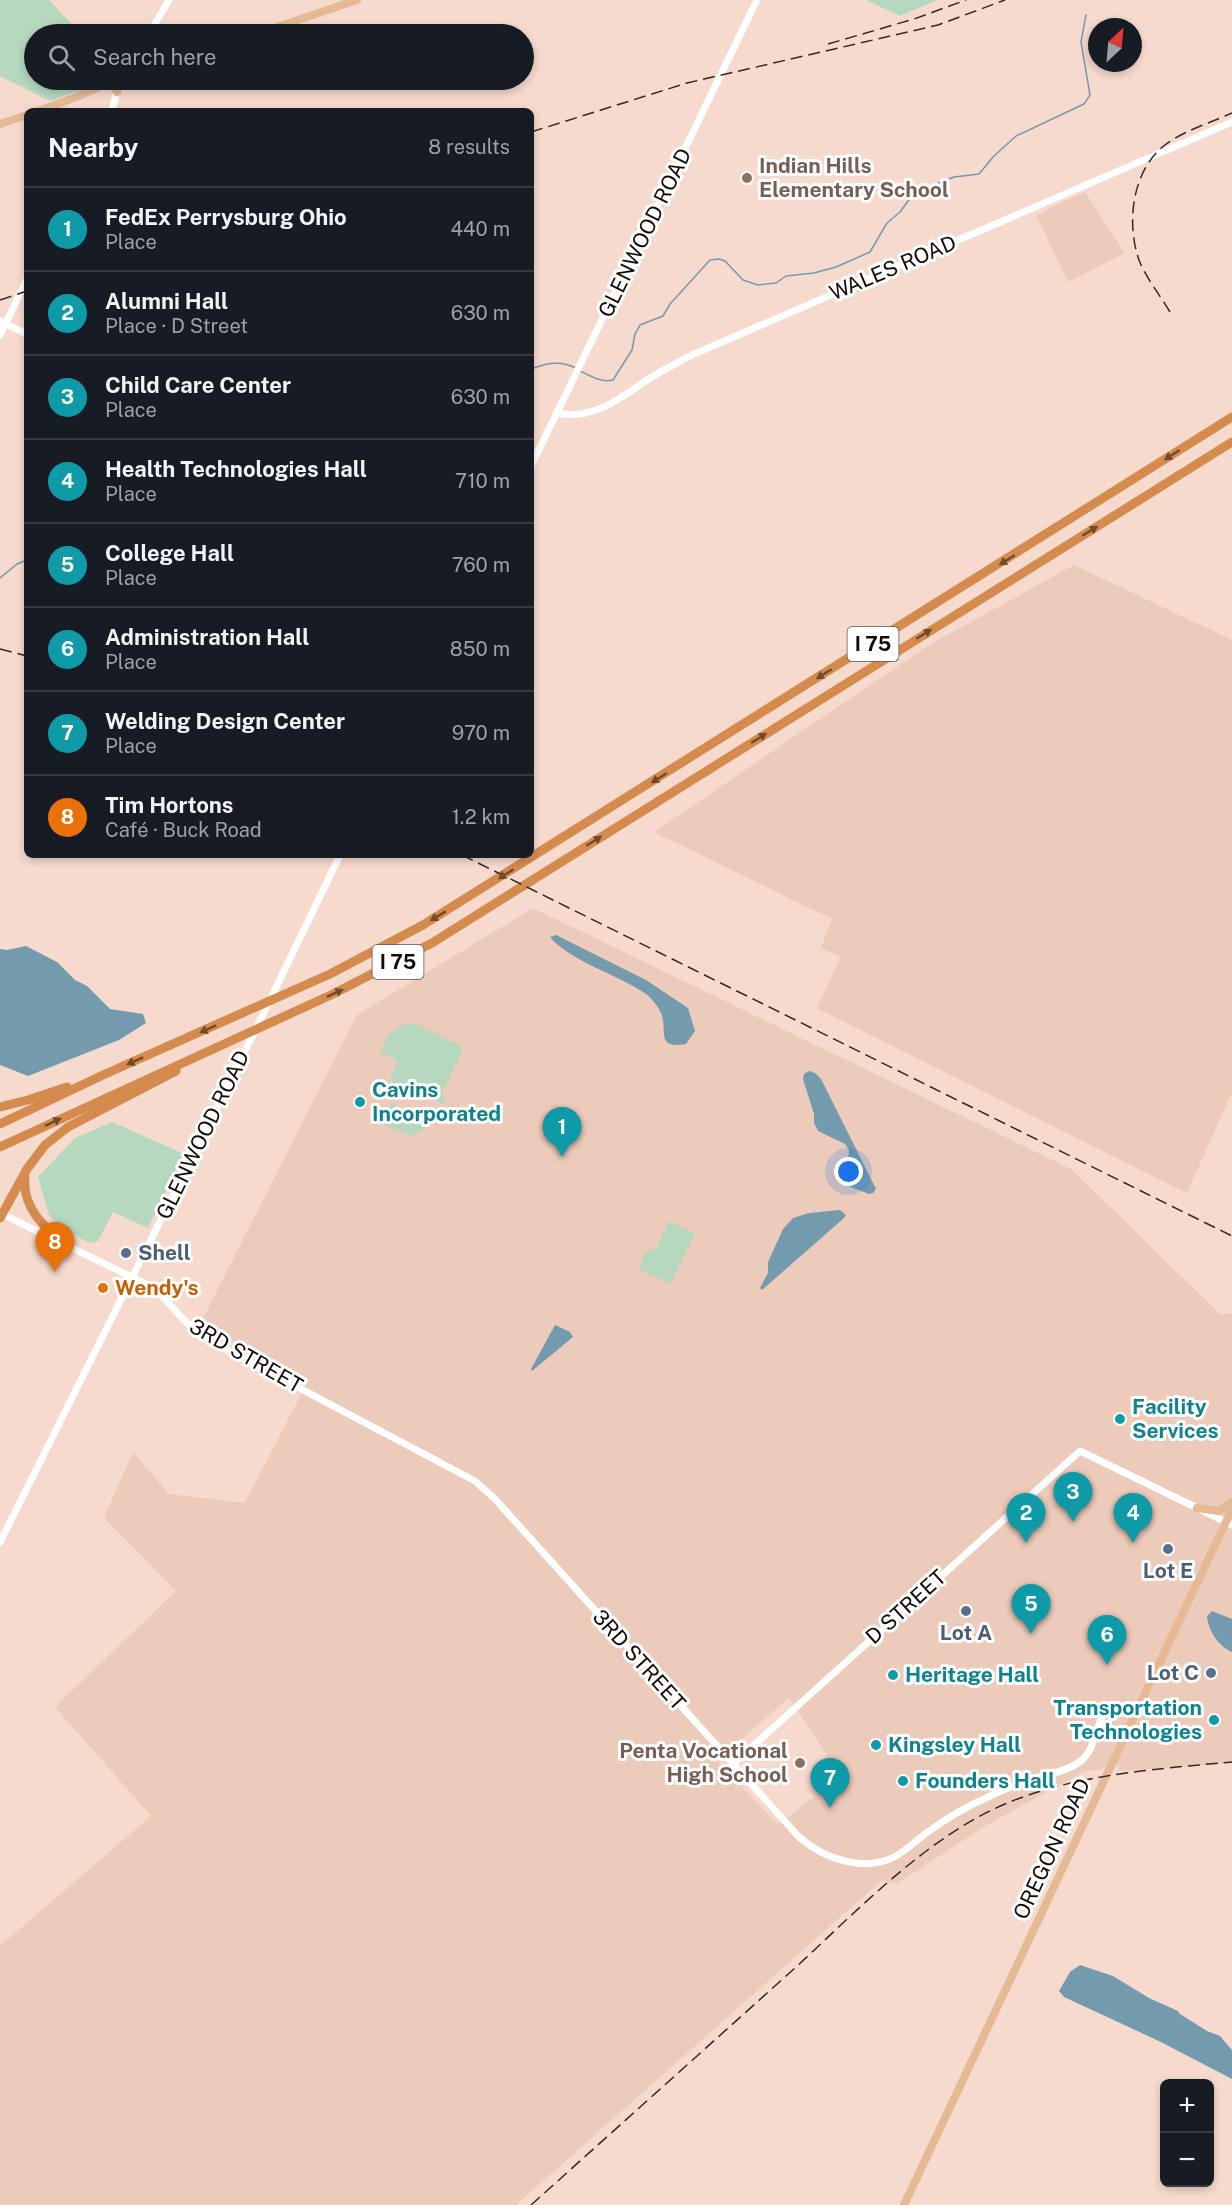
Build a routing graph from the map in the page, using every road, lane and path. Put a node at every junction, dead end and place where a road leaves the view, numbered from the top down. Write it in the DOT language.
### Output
graph roads {
  1 [pos="169,0"];
  2 [pos="357,0"];
  3 [pos="757,0"];
  4 [pos="156,24"];
  5 [pos="286,24"];
  6 [pos="91,90"];
  7 [pos="115,90"];
  8 [pos="120,90"];
  9 [pos="117,95"];
  10 [pos="46,108"];
  11 [pos="113,108"];
  12 [pos="24,116"];
  13 [pos="1232,122"];
  14 [pos="0,124"];
  15 [pos="24,284"];
  16 [pos="3,322"];
  17 [pos="24,332"];
  18 [pos="0,335"];
  19 [pos="557,413"];
  20 [pos="1232,417"];
  21 [pos="1232,442"];
  22 [pos="534,460"];
  23 [pos="534,856"];
  24 [pos="339,858"];
  25 [pos="531,858"];
  26 [pos="212,1049"];
  27 [pos="104,1075"];
  28 [pos="0,1107"];
  29 [pos="0,1124"];
  30 [pos="0,1147"];
  31 [pos="27,1169"];
  32 [pos="1,1215"];
  33 [pos="64,1244"];
  34 [pos="133,1277"];
  35 [pos="1232,1502"];
  36 [pos="1197,1508"];
  37 [pos="1232,1509"];
  38 [pos="1229,1524"];
  39 [pos="0,1542"];
  40 [pos="1138,1710"];
  41 [pos="733,1764"];
  42 [pos="904,2205"];
  1 -- 4 [label="street"];
  2 -- 5 [label="main road"];
  3 -- 19 [label="street, GLENWOOD ROAD"];
  6 -- 10 [label="main road"];
  7 -- 9 [label="main road"];
  8 -- 9 [label="street"];
  9 -- 11 [label="street"];
  12 -- 14 [label="main road"];
  13 -- 19 [label="street, WALES ROAD"];
  15 -- 16 [label="street"];
  16 -- 17 [label="street"];
  16 -- 18 [label="street"];
  19 -- 22 [label="street, GLENWOOD ROAD"];
  20 -- 23 [label="highway, I 75, one-way"];
  26 -- 21 [label="highway, I 75, one-way"];
  24 -- 34 [label="street, GLENWOOD ROAD"];
  25 -- 27 [label="highway, I 75, one-way"];
  30 -- 26 [label="highway, I 75, one-way"];
  26 -- 31 [label="highway"];
  27 -- 28 [label="highway"];
  27 -- 29 [label="highway, I 75"];
  31 -- 32 [label="highway"];
  31 -- 33 [label="highway"];
  32 -- 33 [label="street, 3RD STREET"];
  33 -- 34 [label="street, 3RD STREET"];
  34 -- 39 [label="street, GLENWOOD ROAD"];
  34 -- 41 [label="street, 3RD STREET"];
  35 -- 36 [label="main road"];
  36 -- 38 [label="street"];
  36 -- 41 [label="street, D STREET"];
  37 -- 38 [label="main road, OREGON ROAD"];
  38 -- 40 [label="main road, OREGON ROAD"];
  40 -- 41 [label="street, 3RD STREET"];
  40 -- 42 [label="main road, OREGON ROAD"];
}
